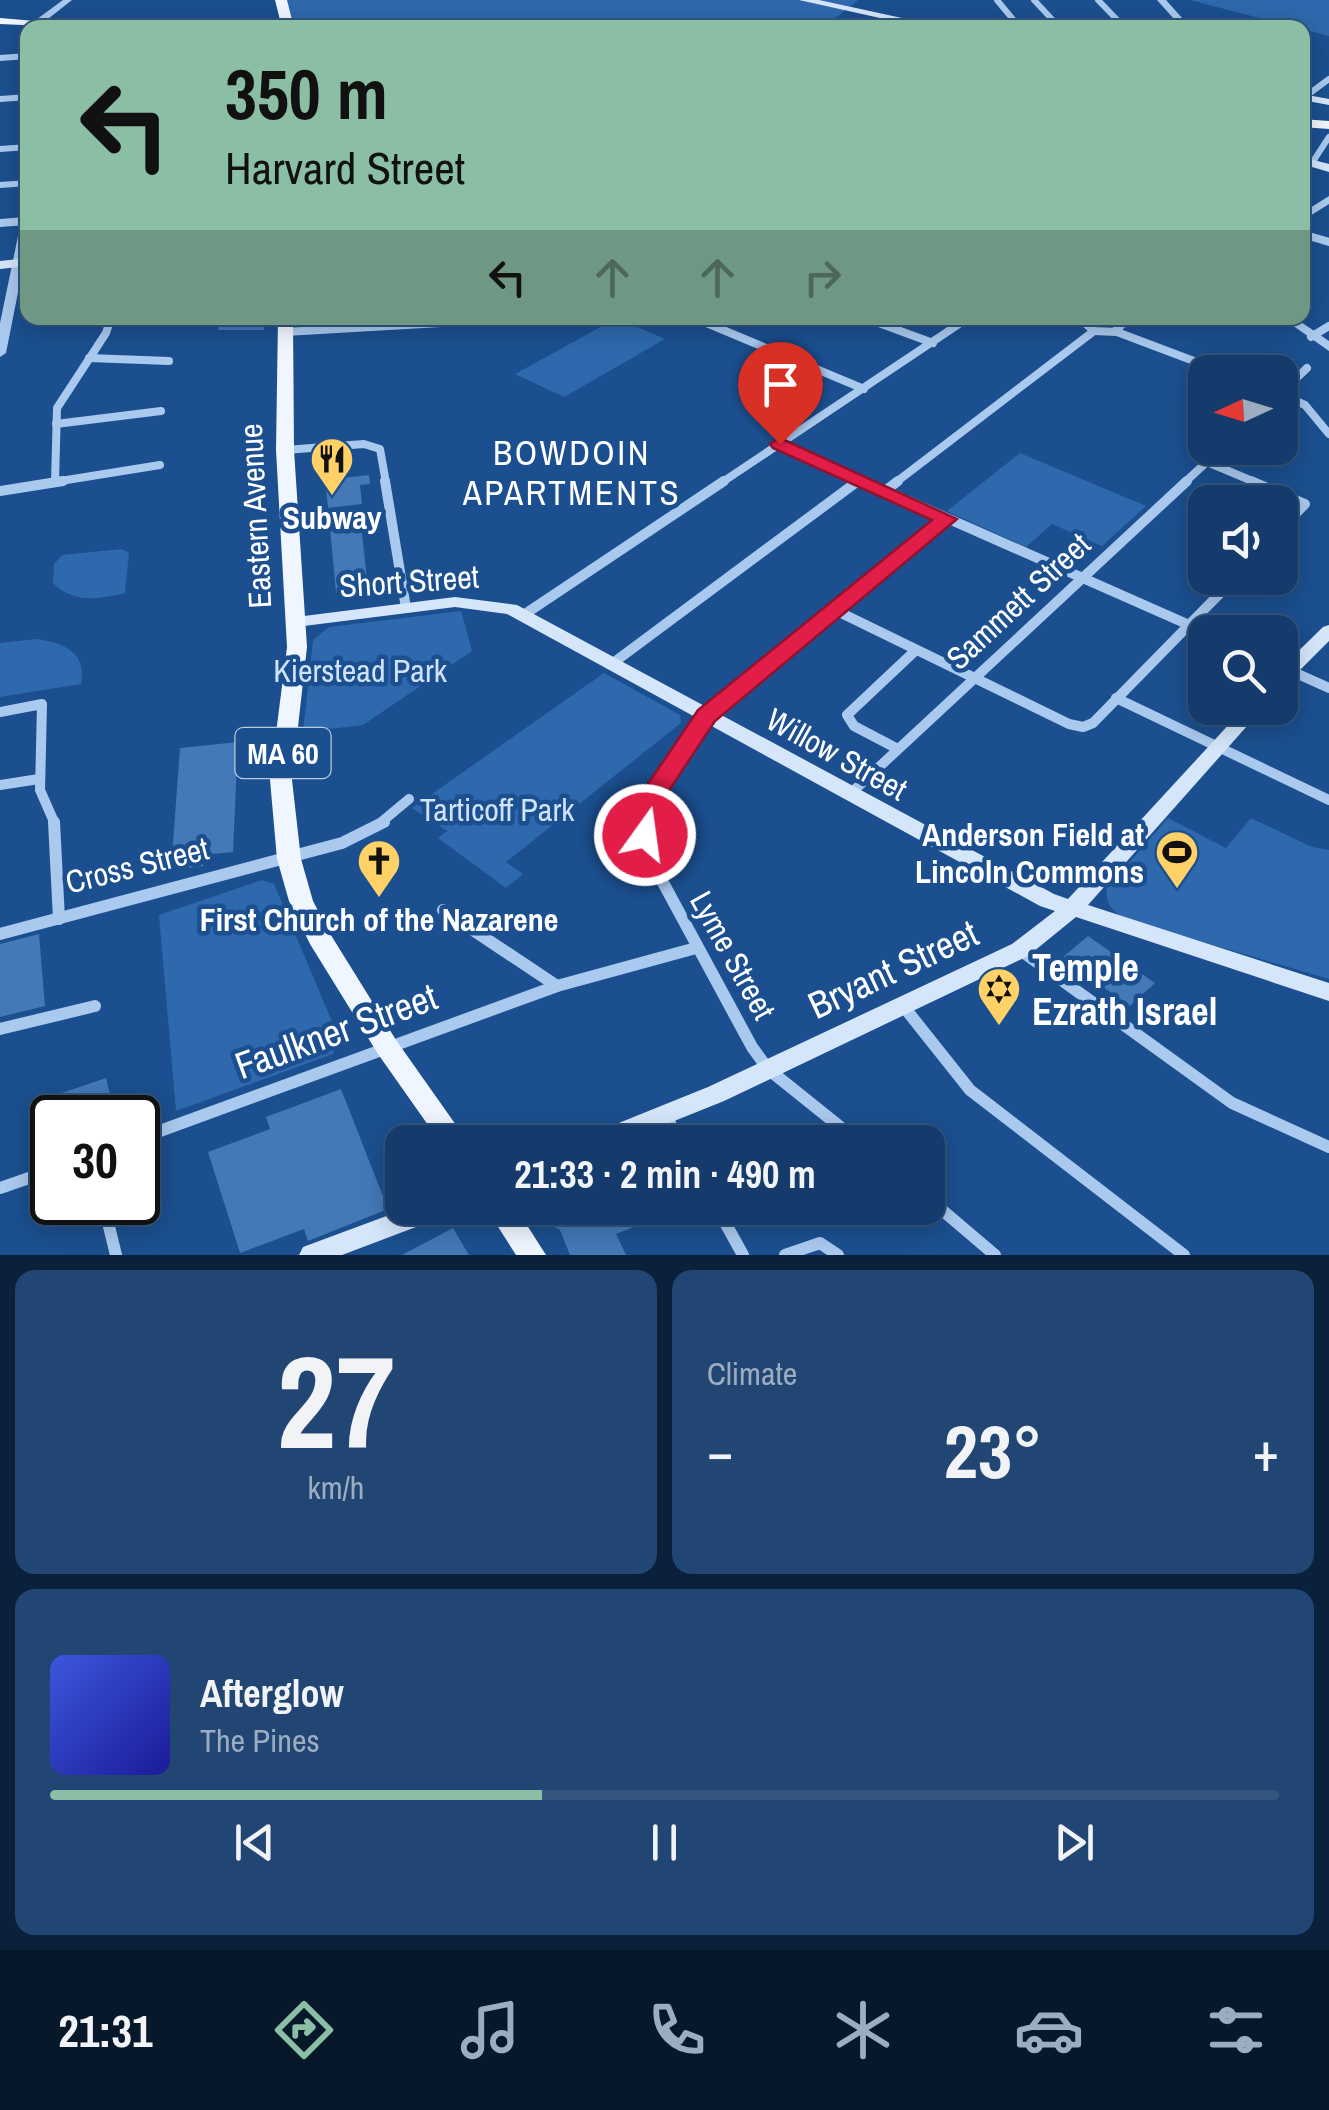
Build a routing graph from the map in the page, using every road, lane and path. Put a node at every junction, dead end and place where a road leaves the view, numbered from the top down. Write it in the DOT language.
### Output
graph roads {
  1 [pos="68,0"];
  2 [pos="804,0"];
  3 [pos="997,0"];
  4 [pos="1034,0"];
  5 [pos="1098,0"];
  6 [pos="1161,0"];
  7 [pos="41,20"];
  8 [pos="903,20"];
  9 [pos="1014,20"];
  10 [pos="1053,20"];
  11 [pos="1117,20"];
  12 [pos="1180,20"];
  13 [pos="1329,137"];
  14 [pos="1310,159"];
  15 [pos="20,268"];
  16 [pos="4,310"];
  17 [pos="107,325"];
  18 [pos="285,325"];
  19 [pos="711,325"];
  20 [pos="884,325"];
  21 [pos="958,325"];
  22 [pos="1087,325"];
  23 [pos="1114,325"];
  24 [pos="1133,325"];
  25 [pos="1296,325"];
  26 [pos="1329,326"];
  27 [pos="1118,328"];
  28 [pos="1094,331"];
  29 [pos="1311,337"];
  30 [pos="933,343"];
  31 [pos="1329,347"];
  32 [pos="0,354"];
  33 [pos="1188,357"];
  34 [pos="89,358"];
  35 [pos="169,361"];
  36 [pos="1307,368"];
  37 [pos="1298,377"];
  38 [pos="864,389"];
  39 [pos="1298,402"];
  40 [pos="161,411"];
  41 [pos="56,424"];
  42 [pos="1329,434"];
  43 [pos="780,444"];
  44 [pos="284,450"];
  45 [pos="160,464"];
  46 [pos="1204,465"];
  47 [pos="1214,465"];
  48 [pos="858,480"];
  49 [pos="55,482"];
  50 [pos="1261,485"];
  51 [pos="0,491"];
  52 [pos="885,492"];
  53 [pos="946,519"];
  54 [pos="1078,578"];
  55 [pos="1218,595"];
  56 [pos="406,608"];
  57 [pos="835,610"];
  58 [pos="525,614"];
  59 [pos="1197,615"];
  60 [pos="296,622"];
  61 [pos="1188,624"];
  62 [pos="1329,631"];
  63 [pos="916,650"];
  64 [pos="1298,659"];
  65 [pos="612,663"];
  66 [pos="1298,677"];
  67 [pos="972,678"];
  68 [pos="1329,688"];
  69 [pos="1116,698"];
  70 [pos="0,712"];
  71 [pos="706,716"];
  72 [pos="1238,725"];
  73 [pos="1217,747"];
  74 [pos="896,748"];
  75 [pos="39,779"];
  76 [pos="0,785"];
  77 [pos="849,795"];
  78 [pos="409,799"];
  79 [pos="1329,800"];
  80 [pos="289,859"];
  81 [pos="444,910"];
  82 [pos="1072,910"];
  83 [pos="60,919"];
  84 [pos="0,934"];
  85 [pos="696,948"];
  86 [pos="1020,950"];
  87 [pos="557,986"];
  88 [pos="1329,992"];
  89 [pos="95,1006"];
  90 [pos="904,1006"];
  91 [pos="0,1029"];
  92 [pos="387,1047"];
  93 [pos="768,1069"];
  94 [pos="665,1115"];
  95 [pos="443,1125"];
  96 [pos="639,1125"];
  97 [pos="671,1125"];
  98 [pos="839,1125"];
  99 [pos="160,1131"];
  100 [pos="1329,1147"];
  101 [pos="30,1178"];
  102 [pos="0,1188"];
  103 [pos="945,1212"];
  104 [pos="109,1225"];
  105 [pos="391,1225"];
  106 [pos="512,1225"];
  107 [pos="726,1225"];
  108 [pos="1182,1254"];
  109 [pos="116,1255"];
  110 [pos="312,1255"];
  111 [pos="532,1255"];
  112 [pos="743,1255"];
  113 [pos="785,1255"];
  114 [pos="838,1255"];
  115 [pos="995,1255"];
  1 -- 7 [label="street"];
  2 -- 8 [label="main road"];
  3 -- 9 [label="street"];
  4 -- 10 [label="street"];
  5 -- 11 [label="street"];
  6 -- 12 [label="street"];
  13 -- 14 [label="street"];
  15 -- 16 [label="street"];
  16 -- 32 [label="street"];
  17 -- 34 [label="street"];
  18 -- 44 [label="main road, Eastern Avenue / MA 60"];
  19 -- 38 [label="street"];
  20 -- 30 [label="street"];
  21 -- 30 [label="street"];
  22 -- 28 [label="street"];
  23 -- 27 [label="street"];
  24 -- 27 [label="street"];
  25 -- 29 [label="street"];
  26 -- 29 [label="street"];
  27 -- 28 [label="street"];
  27 -- 33 [label="street"];
  28 -- 52 [label="street"];
  29 -- 31 [label="street"];
  30 -- 38 [label="street"];
  34 -- 35 [label="street"];
  34 -- 41 [label="street"];
  36 -- 37 [label="street"];
  38 -- 43 [label="street"];
  39 -- 42 [label="street"];
  40 -- 41 [label="street"];
  41 -- 49 [label="street"];
  43 -- 48 [label="street"];
  43 -- 58 [label="street"];
  44 -- 56 [label="street"];
  44 -- 60 [label="main road, Eastern Avenue / MA 60"];
  45 -- 49 [label="street"];
  46 -- 54 [label="street, Sammett Street"];
  47 -- 50 [label="street"];
  48 -- 52 [label="street"];
  48 -- 65 [label="street"];
  49 -- 51 [label="street"];
  52 -- 53 [label="street"];
  53 -- 54 [label="street"];
  53 -- 57 [label="street, Lyme Street"];
  54 -- 61 [label="street"];
  54 -- 67 [label="street, Sammett Street"];
  55 -- 59 [label="street"];
  56 -- 58 [label="main road, Short Street"];
  56 -- 60 [label="main road, Short Street"];
  57 -- 63 [label="street"];
  57 -- 71 [label="street, Lyme Street"];
  58 -- 65 [label="main road, Willow Street"];
  60 -- 80 [label="main road, Eastern Avenue / MA 60"];
  61 -- 69 [label="street"];
  62 -- 64 [label="main road"];
  63 -- 67 [label="street"];
  63 -- 74 [label="street"];
  65 -- 71 [label="main road, Willow Street"];
  66 -- 68 [label="street"];
  67 -- 69 [label="street"];
  67 -- 74 [label="street, Sammett Street"];
  69 -- 73 [label="street"];
  70 -- 75 [label="street"];
  71 -- 77 [label="main road, Willow Street"];
  71 -- 85 [label="street, Lyme Street"];
  72 -- 73 [label="main road, Bryant Street"];
  73 -- 79 [label="street"];
  73 -- 82 [label="main road, Bryant Street"];
  74 -- 77 [label="street, Sammett Street"];
  75 -- 76 [label="street"];
  75 -- 83 [label="street"];
  77 -- 82 [label="main road, Willow Street"];
  78 -- 80 [label="street, Cross Street"];
  80 -- 83 [label="street, Cross Street"];
  80 -- 92 [label="main road, Eastern Avenue / MA 60"];
  81 -- 87 [label="street"];
  82 -- 86 [label="main road, Bryant Street"];
  82 -- 88 [label="main road"];
  83 -- 84 [label="street, Cross Street"];
  85 -- 87 [label="street"];
  85 -- 93 [label="street, Lyme Street"];
  86 -- 90 [label="main road, Bryant Street"];
  86 -- 100 [label="street"];
  87 -- 92 [label="street, Faulkner Street"];
  89 -- 91 [label="street"];
  90 -- 93 [label="main road, Bryant Street"];
  90 -- 108 [label="street"];
  92 -- 95 [label="main road, Eastern Avenue / MA 60"];
  92 -- 99 [label="street, Faulkner Street"];
  93 -- 94 [label="main road, Bryant Street"];
  93 -- 98 [label="street"];
  94 -- 96 [label="main road, Bryant Street"];
  94 -- 97 [label="street"];
  101 -- 102 [label="street"];
  103 -- 115 [label="street"];
  104 -- 109 [label="street"];
  105 -- 110 [label="main road"];
  106 -- 111 [label="main road"];
  107 -- 112 [label="street"];
  113 -- 114 [label="street"];
}
